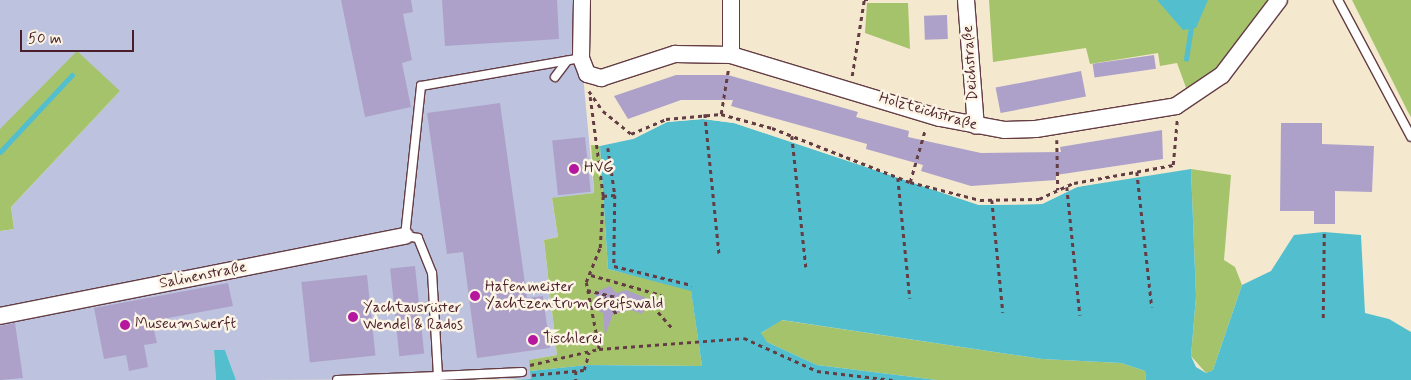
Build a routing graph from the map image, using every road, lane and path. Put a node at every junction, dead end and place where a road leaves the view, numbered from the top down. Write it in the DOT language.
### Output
graph roads {
  1 [pos="582,0"];
  2 [pos="730,0"];
  3 [pos="868,0"];
  4 [pos="966,0"];
  5 [pos="1280,0"];
  6 [pos="1338,0"];
  7 [pos="731,55"];
  8 [pos="575,59"];
  9 [pos="587,74"];
  10 [pos="555,77"];
  11 [pos="849,89"];
  12 [pos="590,96"];
  13 [pos="1176,106"];
  14 [pos="705,114"];
  15 [pos="721,114"];
  16 [pos="930,114"];
  17 [pos="976,126"];
  18 [pos="1057,126"];
  19 [pos="792,136"];
  20 [pos="1411,138"];
  21 [pos="608,148"];
  22 [pos="1137,172"];
  23 [pos="898,178"];
  24 [pos="910,182"];
  25 [pos="1067,187"];
  26 [pos="1058,190"];
  27 [pos="615,195"];
  28 [pos="603,196"];
  29 [pos="992,200"];
  30 [pos="1324,232"];
  31 [pos="405,236"];
  32 [pos="719,253"];
  33 [pos="806,267"];
  34 [pos="591,276"];
  35 [pos="692,285"];
  36 [pos="587,290"];
  37 [pos="604,295"];
  38 [pos="661,295"];
  39 [pos="910,298"];
  40 [pos="1152,307"];
  41 [pos="1003,312"];
  42 [pos="1080,315"];
  43 [pos="0,316"];
  44 [pos="618,316"];
  45 [pos="1323,318"];
  46 [pos="674,330"];
  47 [pos="599,349"];
  48 [pos="588,353"];
  49 [pos="576,371"];
  50 [pos="522,372"];
  51 [pos="438,376"];
  52 [pos="531,376"];
  53 [pos="337,380"];
  54 [pos="576,380"];
  55 [pos="892,380"];
  1 -- 8 [label="street"];
  2 -- 7 [label="street"];
  3 -- 11 [label="path"];
  4 -- 17 [label="street, Deichstraße"];
  5 -- 13 [label="street, Holzteichstraße"];
  6 -- 20 [label="lane"];
  7 -- 9 [label="street, Holzteichstraße"];
  7 -- 11 [label="street, Holzteichstraße"];
  7 -- 15 [label="path"];
  8 -- 9 [label="street"];
  8 -- 10 [label="lane"];
  8 -- 31 [label="lane"];
  9 -- 12 [label="path"];
  11 -- 16 [label="street, Holzteichstraße"];
  12 -- 14 [label="path"];
  12 -- 28 [label="path"];
  13 -- 18 [label="street, Holzteichstraße"];
  13 -- 22 [label="path"];
  14 -- 15 [label="path"];
  14 -- 32 [label="path"];
  15 -- 19 [label="path"];
  16 -- 17 [label="street, Holzteichstraße"];
  16 -- 24 [label="path"];
  17 -- 18 [label="street, Holzteichstraße"];
  18 -- 26 [label="path"];
  19 -- 23 [label="path"];
  19 -- 33 [label="path"];
  21 -- 27 [label="path"];
  22 -- 25 [label="path"];
  22 -- 40 [label="path"];
  23 -- 24 [label="path"];
  23 -- 39 [label="path"];
  24 -- 29 [label="path"];
  25 -- 26 [label="path"];
  25 -- 42 [label="path"];
  26 -- 29 [label="path"];
  27 -- 28 [label="path"];
  27 -- 35 [label="path"];
  28 -- 34 [label="path"];
  29 -- 41 [label="path"];
  30 -- 45 [label="path"];
  31 -- 43 [label="street, Salinenstraße"];
  31 -- 51 [label="lane"];
  34 -- 36 [label="path"];
  34 -- 38 [label="path"];
  36 -- 37 [label="path"];
  36 -- 47 [label="path"];
  37 -- 44 [label="path"];
  37 -- 46 [label="path"];
  47 -- 48 [label="path"];
  47 -- 55 [label="path"];
  48 -- 49 [label="path"];
  48 -- 50 [label="path"];
  49 -- 52 [label="path"];
  49 -- 54 [label="path"];
  50 -- 51 [label="lane"];
  51 -- 53 [label="lane"];
}
